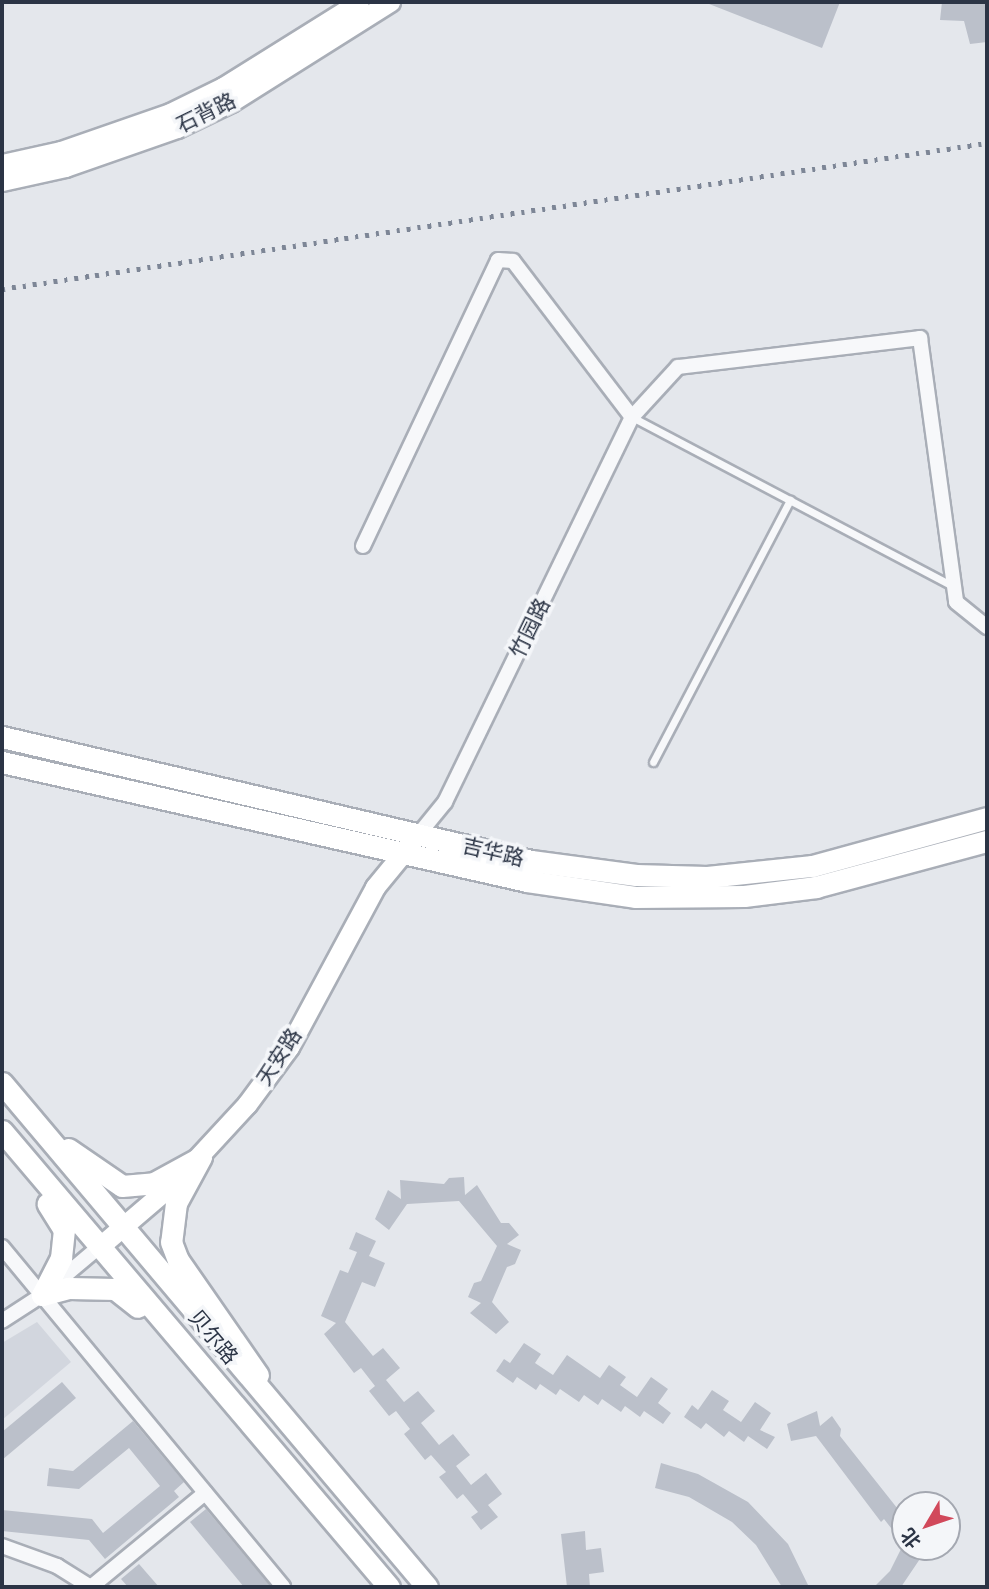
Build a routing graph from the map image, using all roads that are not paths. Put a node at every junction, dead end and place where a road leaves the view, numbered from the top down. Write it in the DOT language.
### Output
graph roads {
  1 [pos="359,2"];
  2 [pos="390,2"];
  3 [pos="2,164"];
  4 [pos="2,181"];
  5 [pos="632,417"];
  6 [pos="790,500"];
  7 [pos="363,545"];
  8 [pos="955,587"];
  9 [pos="987,626"];
  10 [pos="2,737"];
  11 [pos="2,762"];
  12 [pos="653,762"];
  13 [pos="987,818"];
  14 [pos="419,834"];
  15 [pos="987,841"];
  16 [pos="403,853"];
  17 [pos="2,1083"];
  18 [pos="34,1122"];
  19 [pos="2,1131"];
  20 [pos="2,1149"];
  21 [pos="201,1157"];
  22 [pos="122,1228"];
  23 [pos="2,1247"];
  24 [pos="99,1247"];
  25 [pos="42,1295"];
  26 [pos="2,1321"];
  27 [pos="184,1350"];
  28 [pos="274,1408"];
  29 [pos="205,1493"];
  30 [pos="2,1546"];
  31 [pos="91,1587"];
  32 [pos="283,1587"];
  33 [pos="389,1587"];
  34 [pos="427,1587"];
  1 -- 3 [label="main road, 石背路"];
  2 -- 4 [label="main road, 石背路"];
  5 -- 6 [label="lane"];
  5 -- 7 [label="street"];
  5 -- 8 [label="street, 竹园路"];
  5 -- 14 [label="street, 竹园路"];
  6 -- 8 [label="lane"];
  6 -- 12 [label="lane"];
  8 -- 9 [label="street"];
  10 -- 14 [label="main road, 吉华路"];
  11 -- 16 [label="main road, 吉华路"];
  13 -- 14 [label="main road, 吉华路"];
  14 -- 16 [label="main road, 天安路"];
  15 -- 16 [label="main road, 吉华路"];
  16 -- 21 [label="main road, 天安路"];
  17 -- 18 [label="main road, 贝尔路"];
  18 -- 21 [label="main road"];
  18 -- 22 [label="main road, 贝尔路"];
  19 -- 24 [label="main road, 贝尔路"];
  20 -- 25 [label="main road"];
  21 -- 22 [label="main road, 天安路"];
  21 -- 28 [label="main road"];
  22 -- 24 [label="main road, 天安路"];
  22 -- 28 [label="main road, 贝尔路"];
  23 -- 25 [label="street"];
  24 -- 25 [label="street"];
  24 -- 27 [label="main road, 贝尔路"];
  25 -- 26 [label="street"];
  25 -- 27 [label="main road"];
  25 -- 29 [label="street"];
  27 -- 33 [label="main road, 贝尔路"];
  28 -- 34 [label="main road, 贝尔路"];
  29 -- 31 [label="street"];
  29 -- 32 [label="street"];
  30 -- 31 [label="street"];
}
